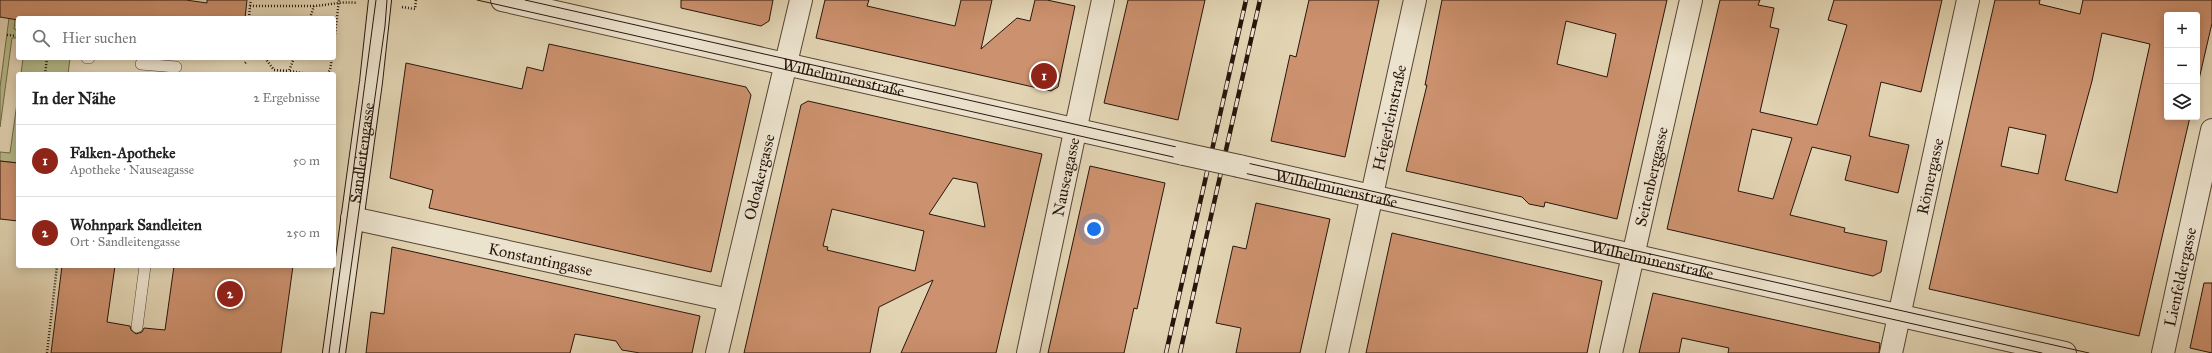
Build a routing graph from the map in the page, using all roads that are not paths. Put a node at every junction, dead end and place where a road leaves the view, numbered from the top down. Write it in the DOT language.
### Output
graph roads {
  1 [pos="502,0"];
  2 [pos="801,0"];
  3 [pos="1103,0"];
  4 [pos="1415,0"];
  5 [pos="1691,0"];
  6 [pos="1968,0"];
  7 [pos="380,3"];
  8 [pos="141,64"];
  9 [pos="787,65"];
  10 [pos="176,66"];
  11 [pos="1076,130"];
  12 [pos="2212,130"];
  13 [pos="1373,197"];
  14 [pos="352,218"];
  15 [pos="1633,255"];
  16 [pos="145,268"];
  17 [pos="729,300"];
  18 [pos="1899,315"];
  19 [pos="137,327"];
  20 [pos="334,353"];
  21 [pos="717,353"];
  22 [pos="1028,353"];
  23 [pos="1337,353"];
  24 [pos="1611,353"];
  25 [pos="1891,353"];
  26 [pos="2065,353"];
  27 [pos="2163,353"];
  1 -- 9 [label="street, Wilhelminenstraße"];
  2 -- 9 [label="street, Odoakergasse"];
  3 -- 11 [label="street, Nauseagasse"];
  4 -- 13 [label="street, Heigerleinstraße"];
  5 -- 15 [label="street, Seitenberggasse"];
  6 -- 18 [label="street, Römergasse"];
  7 -- 14 [label="street, Sandleitengasse"];
  8 -- 10 [label="lane"];
  9 -- 11 [label="street, Wilhelminenstraße"];
  9 -- 17 [label="street, Odoakergasse"];
  11 -- 13 [label="street, Wilhelminenstraße, bridge"];
  11 -- 22 [label="street, Nauseagasse"];
  12 -- 27 [label="street, Lienfeldergasse"];
  13 -- 15 [label="street, Wilhelminenstraße"];
  13 -- 23 [label="street, Heigerleinstraße"];
  14 -- 17 [label="street, Konstantingasse"];
  14 -- 20 [label="street, Sandleitengasse"];
  15 -- 18 [label="street, Wilhelminenstraße"];
  15 -- 24 [label="street, Seitenberggasse"];
  16 -- 19 [label="lane"];
  17 -- 21 [label="street, Odoakergasse"];
  18 -- 25 [label="street, Römergasse"];
  18 -- 26 [label="street, Wilhelminenstraße"];
}
